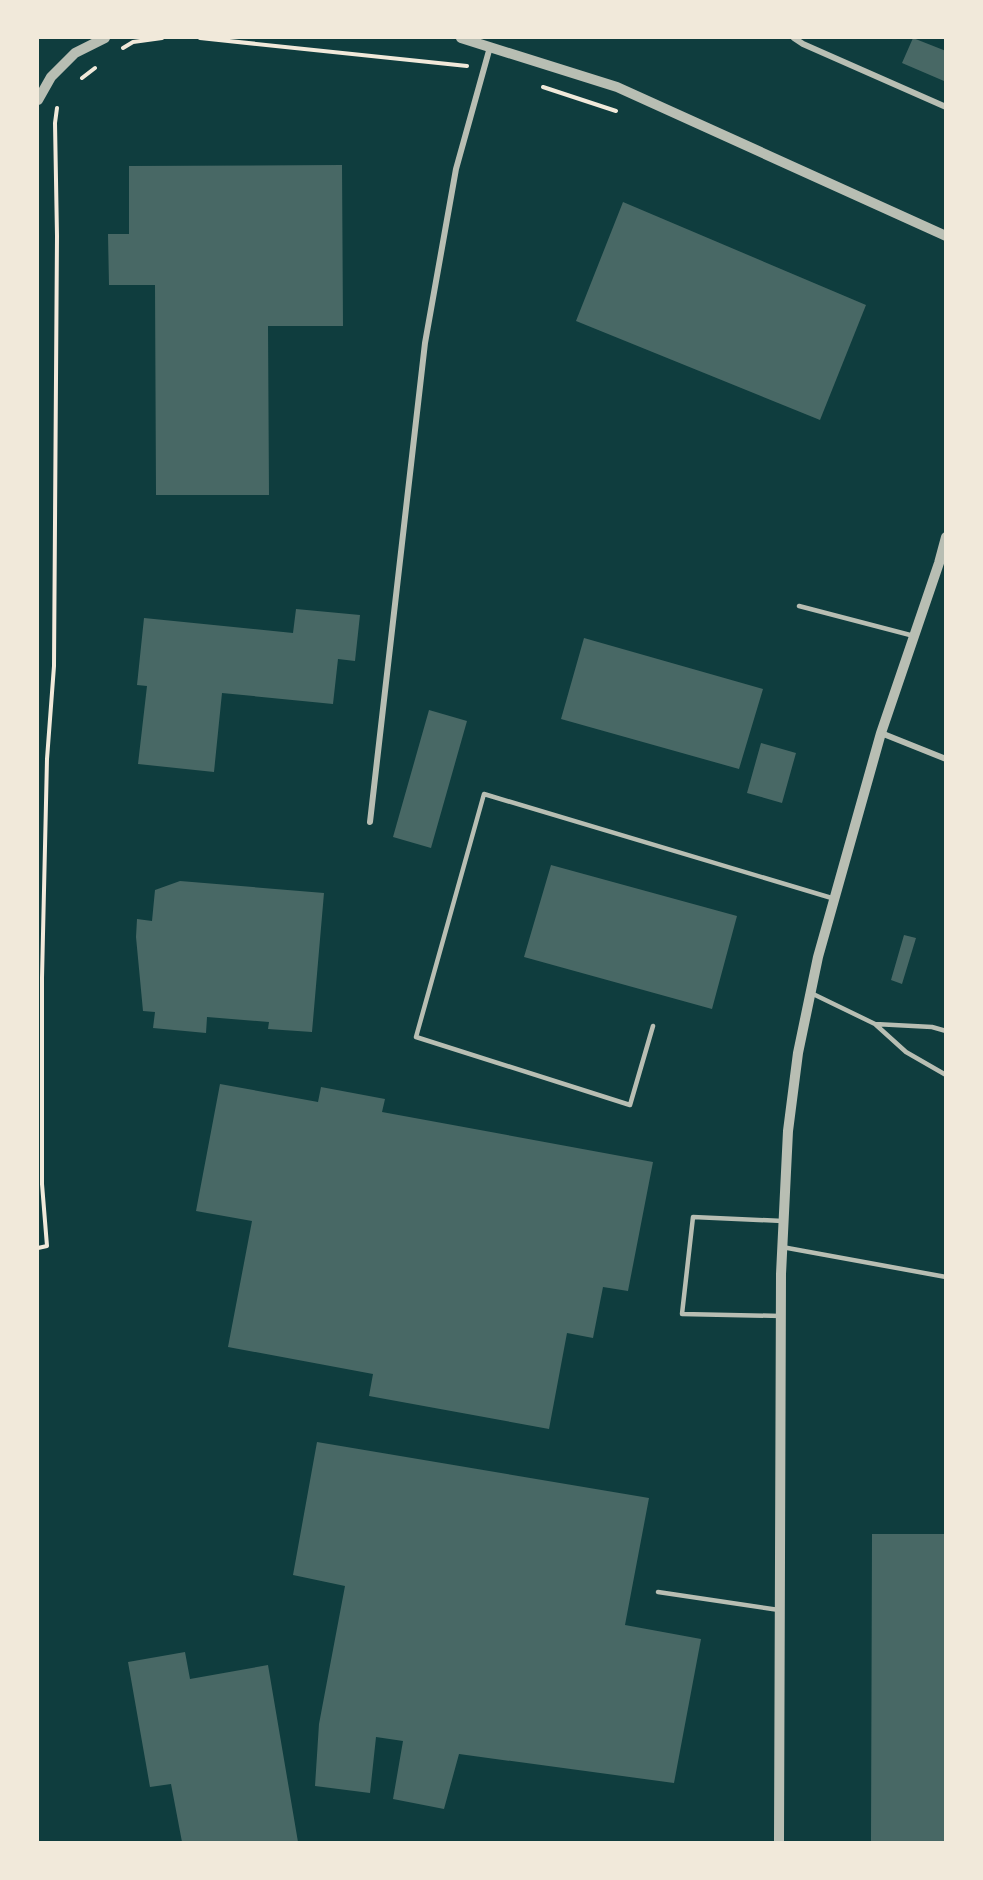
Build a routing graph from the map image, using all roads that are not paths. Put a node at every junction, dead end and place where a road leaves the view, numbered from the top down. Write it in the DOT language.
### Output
graph roads {
  1 [pos="105,38"];
  2 [pos="461,38"];
  3 [pos="794,38"];
  4 [pos="490,46"];
  5 [pos="38,100"];
  6 [pos="945,107"];
  7 [pos="945,236"];
  8 [pos="945,537"];
  9 [pos="799,606"];
  10 [pos="914,636"];
  11 [pos="881,733"];
  12 [pos="945,759"];
  13 [pos="370,822"];
  14 [pos="835,899"];
  15 [pos="811,993"];
  16 [pos="875,1024"];
  17 [pos="653,1026"];
  18 [pos="945,1031"];
  19 [pos="945,1075"];
  20 [pos="783,1221"];
  21 [pos="782,1247"];
  22 [pos="945,1277"];
  23 [pos="780,1316"];
  24 [pos="658,1592"];
  25 [pos="780,1610"];
  26 [pos="779,1842"];
  1 -- 5 [label="street"];
  2 -- 4 [label="street"];
  3 -- 6 [label="street"];
  4 -- 7 [label="street"];
  4 -- 13 [label="street"];
  8 -- 10 [label="street"];
  9 -- 10 [label="lane"];
  10 -- 11 [label="street"];
  11 -- 12 [label="street"];
  11 -- 14 [label="street"];
  14 -- 15 [label="street"];
  14 -- 17 [label="lane"];
  15 -- 16 [label="lane"];
  15 -- 20 [label="street"];
  16 -- 18 [label="lane"];
  16 -- 19 [label="lane"];
  20 -- 21 [label="street"];
  20 -- 23 [label="lane"];
  21 -- 22 [label="lane"];
  21 -- 23 [label="street"];
  23 -- 25 [label="street"];
  24 -- 25 [label="lane"];
  25 -- 26 [label="street"];
}
